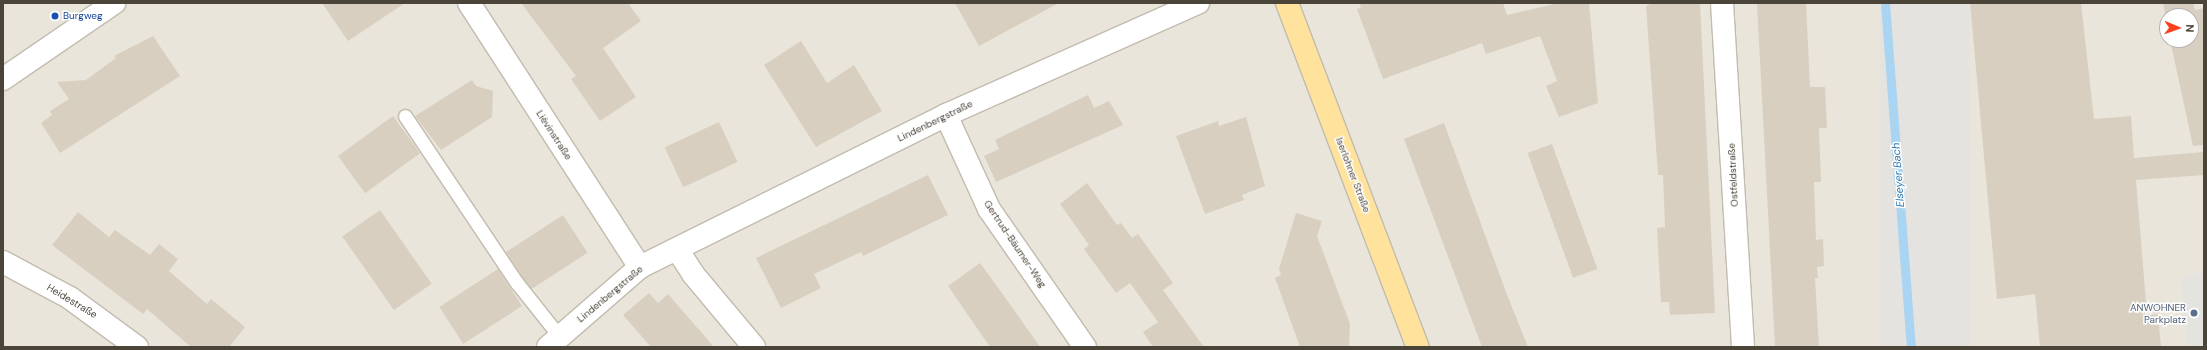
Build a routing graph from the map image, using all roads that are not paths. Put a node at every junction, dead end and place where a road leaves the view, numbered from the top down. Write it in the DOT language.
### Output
graph roads {
  1 [pos="114,3"];
  2 [pos="469,3"];
  3 [pos="1198,3"];
  4 [pos="1287,3"];
  5 [pos="1722,3"];
  6 [pos="3,78"];
  7 [pos="946,114"];
  8 [pos="405,116"];
  9 [pos="676,249"];
  10 [pos="3,262"];
  11 [pos="640,267"];
  12 [pos="554,342"];
  13 [pos="137,347"];
  14 [pos="754,347"];
  15 [pos="1085,347"];
  16 [pos="1418,347"];
  17 [pos="1742,347"];
  1 -- 6 [label="street"];
  2 -- 11 [label="street, Liévinstraße"];
  3 -- 7 [label="street, Lindenbergstraße"];
  4 -- 16 [label="main road, Iserlohner Straße"];
  5 -- 17 [label="street, Ostfeldstraße"];
  7 -- 9 [label="street, Lindenbergstraße"];
  7 -- 15 [label="street, Gertrud-Bäumer-Weg"];
  8 -- 12 [label="lane"];
  9 -- 11 [label="street, Lindenbergstraße"];
  9 -- 14 [label="street"];
  10 -- 13 [label="street, Heidestraße"];
  11 -- 12 [label="street, Lindenbergstraße"];
}
